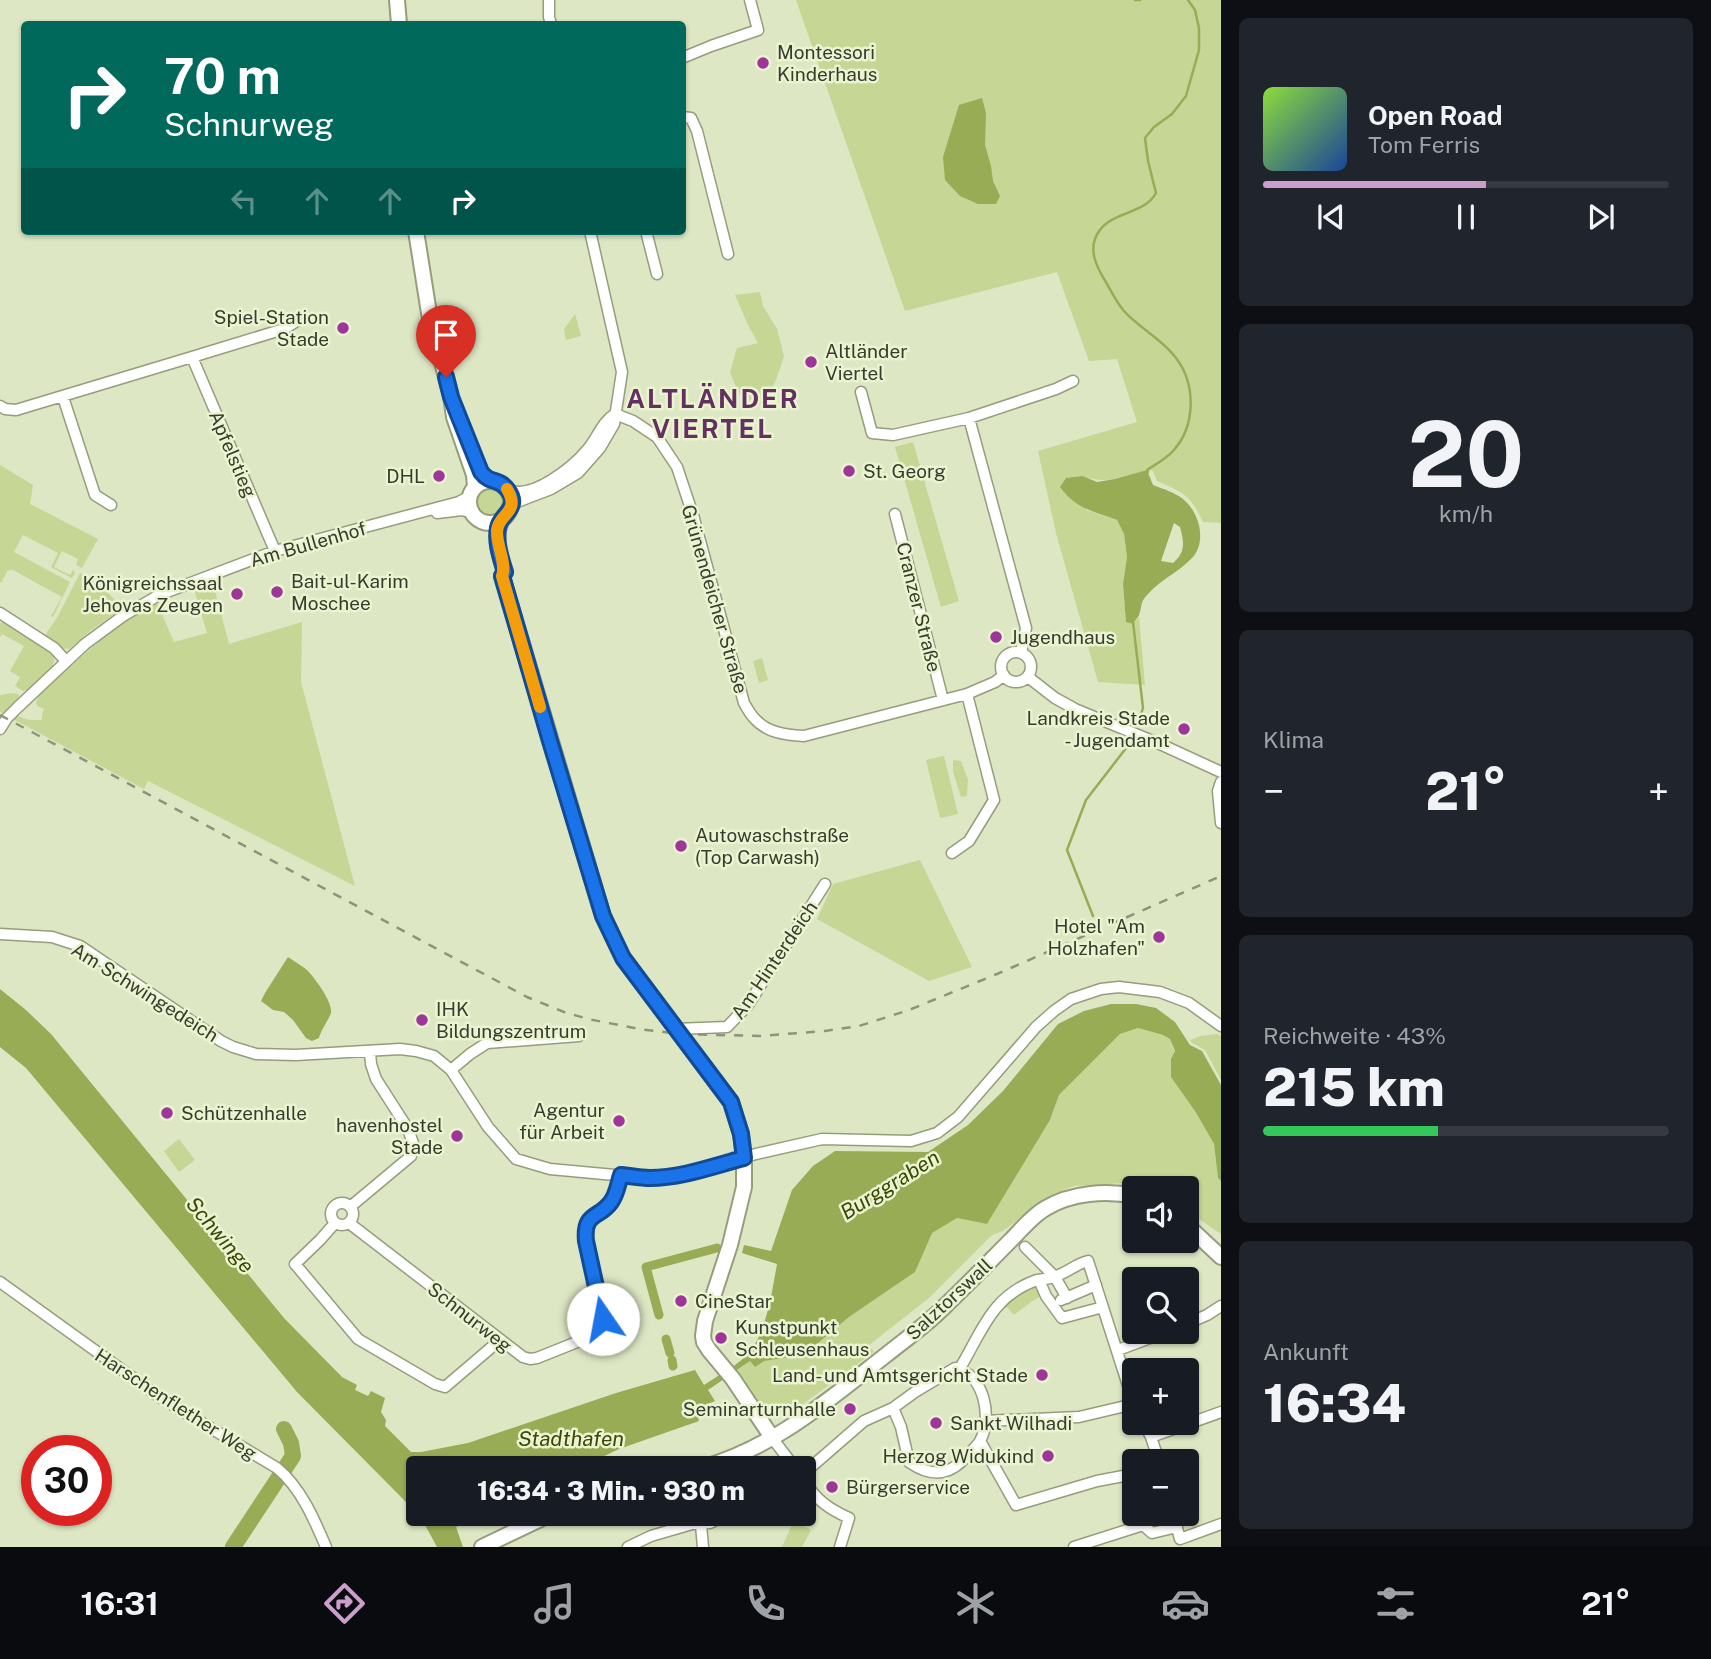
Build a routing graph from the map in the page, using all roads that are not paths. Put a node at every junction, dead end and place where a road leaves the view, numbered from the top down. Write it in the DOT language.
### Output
graph roads {
  1 [pos="397,0"];
  2 [pos="550,0"];
  3 [pos="750,0"];
  4 [pos="399,21"];
  5 [pos="550,21"];
  6 [pos="686,56"];
  7 [pos="686,117"];
  8 [pos="417,235"];
  9 [pos="591,235"];
  10 [pos="647,235"];
  11 [pos="728,254"];
  12 [pos="657,274"];
  13 [pos="303,317"];
  14 [pos="192,357"];
  15 [pos="1073,381"];
  16 [pos="861,392"];
  17 [pos="63,397"];
  18 [pos="0,406"];
  19 [pos="615,414"];
  20 [pos="969,418"];
  21 [pos="478,487"];
  22 [pos="507,489"];
  23 [pos="111,505"];
  24 [pos="506,513"];
  25 [pos="895,514"];
  26 [pos="409,516"];
  27 [pos="478,517"];
  28 [pos="275,551"];
  29 [pos="502,576"];
  30 [pos="0,613"];
  31 [pos="1021,653"];
  32 [pos="66,661"];
  33 [pos="1004,676"];
  34 [pos="1028,677"];
  35 [pos="967,694"];
  36 [pos="943,700"];
  37 [pos="0,729"];
  38 [pos="1221,772"];
  39 [pos="1221,782"];
  40 [pos="1221,823"];
  41 [pos="952,853"];
  42 [pos="825,884"];
  43 [pos="0,934"];
  44 [pos="1221,1026"];
  45 [pos="676,1029"];
  46 [pos="579,1036"];
  47 [pos="370,1052"];
  48 [pos="451,1070"];
  49 [pos="744,1158"];
  50 [pos="621,1175"];
  51 [pos="1122,1194"];
  52 [pos="351,1207"];
  53 [pos="335,1223"];
  54 [pos="349,1223"];
  55 [pos="1199,1231"];
  56 [pos="1199,1236"];
  57 [pos="1221,1241"];
  58 [pos="1025,1247"];
  59 [pos="1221,1257"];
  60 [pos="1055,1277"];
  61 [pos="1039,1280"];
  62 [pos="0,1283"];
  63 [pos="1096,1285"];
  64 [pos="1067,1298"];
  65 [pos="1051,1304"];
  66 [pos="1221,1306"];
  67 [pos="1103,1307"];
  68 [pos="1199,1318"];
  69 [pos="500,1340"];
  70 [pos="1134,1344"];
  71 [pos="1118,1350"];
  72 [pos="1122,1364"];
  73 [pos="960,1368"];
  74 [pos="1122,1407"];
  75 [pos="893,1408"];
  76 [pos="1221,1412"];
  77 [pos="985,1421"];
  78 [pos="1151,1437"];
  79 [pos="774,1438"];
  80 [pos="980,1441"];
  81 [pos="1155,1449"];
  82 [pos="737,1456"];
  83 [pos="787,1456"];
  84 [pos="816,1463"];
  85 [pos="1122,1476"];
  86 [pos="816,1498"];
  87 [pos="1221,1524"];
  88 [pos="526,1526"];
  89 [pos="685,1526"];
  90 [pos="702,1526"];
  91 [pos="1177,1527"];
  92 [pos="484,1546"];
  93 [pos="326,1547"];
  94 [pos="628,1547"];
  95 [pos="703,1547"];
  96 [pos="840,1547"];
  97 [pos="1074,1547"];
  1 -- 4 [label="main road"];
  2 -- 5 [label="street"];
  3 -- 6 [label="street"];
  7 -- 11 [label="street"];
  8 -- 21 [label="main road"];
  9 -- 19 [label="street"];
  10 -- 12 [label="street"];
  13 -- 14 [label="street"];
  14 -- 17 [label="street"];
  14 -- 28 [label="street, Apfelstieg"];
  15 -- 20 [label="street"];
  16 -- 20 [label="street"];
  17 -- 18 [label="street"];
  17 -- 23 [label="street"];
  19 -- 22 [label="street"];
  19 -- 24 [label="street"];
  19 -- 36 [label="street, Grünendeicher Straße"];
  20 -- 31 [label="street"];
  21 -- 22 [label="main road"];
  21 -- 26 [label="street, Am Bullenhof"];
  21 -- 27 [label="main road"];
  22 -- 24 [label="main road"];
  24 -- 27 [label="main road"];
  24 -- 29 [label="main road"];
  25 -- 36 [label="street, Cranzer Straße"];
  26 -- 27 [label="street, Am Bullenhof"];
  26 -- 28 [label="street, Am Bullenhof"];
  27 -- 29 [label="main road"];
  28 -- 32 [label="street, Am Bullenhof"];
  29 -- 45 [label="main road"];
  30 -- 32 [label="street"];
  31 -- 33 [label="street"];
  31 -- 34 [label="street"];
  32 -- 37 [label="street, Am Bullenhof"];
  33 -- 34 [label="street"];
  33 -- 35 [label="street, Grünendeicher Straße"];
  34 -- 38 [label="street"];
  35 -- 36 [label="street, Grünendeicher Straße"];
  35 -- 41 [label="street"];
  39 -- 40 [label="street"];
  42 -- 45 [label="street, Am Hinterdeich"];
  43 -- 47 [label="street, Am Schwingedeich"];
  44 -- 49 [label="street, Am Schwingedeich"];
  45 -- 49 [label="main road"];
  46 -- 48 [label="street"];
  47 -- 48 [label="street, Am Schwingedeich"];
  47 -- 52 [label="street"];
  48 -- 50 [label="street, Am Schwingedeich"];
  49 -- 50 [label="street, Am Schwingedeich"];
  49 -- 79 [label="main road"];
  50 -- 69 [label="street, Schnurweg"];
  51 -- 79 [label="main road, Salztorswall"];
  52 -- 53 [label="street"];
  52 -- 54 [label="street"];
  53 -- 54 [label="street"];
  53 -- 69 [label="street"];
  54 -- 69 [label="street, Schnurweg"];
  55 -- 57 [label="main road"];
  56 -- 59 [label="main road"];
  58 -- 60 [label="street"];
  60 -- 61 [label="street"];
  60 -- 63 [label="street"];
  60 -- 64 [label="street"];
  61 -- 65 [label="street"];
  61 -- 73 [label="street"];
  62 -- 93 [label="street, Harschenflether Weg"];
  63 -- 64 [label="street"];
  63 -- 67 [label="street"];
  64 -- 65 [label="street"];
  65 -- 67 [label="street"];
  66 -- 68 [label="street"];
  67 -- 71 [label="street"];
  70 -- 71 [label="street"];
  71 -- 72 [label="street"];
  73 -- 75 [label="street"];
  73 -- 77 [label="street"];
  74 -- 77 [label="street"];
  75 -- 80 [label="street"];
  75 -- 84 [label="street"];
  76 -- 78 [label="street"];
  77 -- 80 [label="street"];
  78 -- 81 [label="street"];
  79 -- 82 [label="main road, Salztorswall"];
  79 -- 83 [label="street"];
  80 -- 85 [label="street"];
  86 -- 96 [label="street"];
  87 -- 91 [label="street"];
  88 -- 92 [label="main road"];
  89 -- 94 [label="street"];
  90 -- 95 [label="street"];
  91 -- 97 [label="street"];
}
